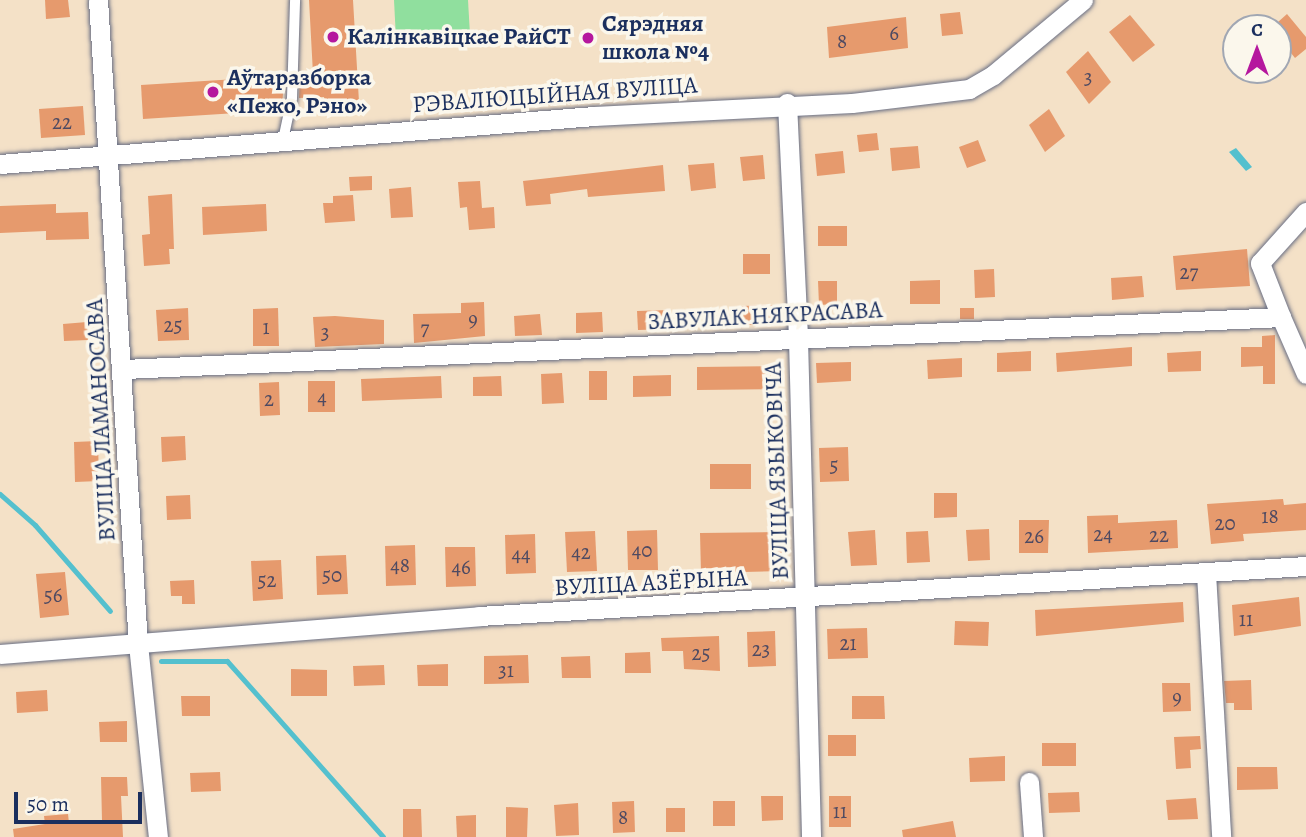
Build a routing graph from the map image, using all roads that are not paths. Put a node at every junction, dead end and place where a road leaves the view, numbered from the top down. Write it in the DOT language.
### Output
graph roads {
  1 [pos="98,0"];
  2 [pos="295,0"];
  3 [pos="1083,0"];
  4 [pos="787,103"];
  5 [pos="283,140"];
  6 [pos="108,156"];
  7 [pos="0,164"];
  8 [pos="1306,212"];
  9 [pos="1281,317"];
  10 [pos="798,339"];
  11 [pos="124,369"];
  12 [pos="1306,374"];
  13 [pos="1306,566"];
  14 [pos="1206,573"];
  15 [pos="805,599"];
  16 [pos="138,644"];
  17 [pos="0,654"];
  18 [pos="1030,782"];
  19 [pos="158,837"];
  20 [pos="811,837"];
  21 [pos="1033,837"];
  22 [pos="1221,837"];
  1 -- 6 [label="street, ВУЛІЦА ЛАМАНОСАВА"];
  2 -- 5 [label="lane"];
  3 -- 4 [label="street, РЭВАЛЮЦЫЙНАЯ ВУЛІЦА"];
  4 -- 5 [label="street, РЭВАЛЮЦЫЙНАЯ ВУЛІЦА"];
  4 -- 10 [label="street, ВУЛІЦА ЯЗЫКОВІЧА"];
  5 -- 6 [label="street, РЭВАЛЮЦЫЙНАЯ ВУЛІЦА"];
  6 -- 7 [label="street, РЭВАЛЮЦЫЙНАЯ ВУЛІЦА"];
  6 -- 11 [label="street, ВУЛІЦА ЛАМАНОСАВА"];
  8 -- 9 [label="street"];
  9 -- 10 [label="street, ЗАВУЛАК НЯКРАСАВА"];
  9 -- 12 [label="street"];
  10 -- 11 [label="street, ЗАВУЛАК НЯКРАСАВА"];
  10 -- 15 [label="street, ВУЛІЦА ЯЗЫКОВІЧА"];
  11 -- 16 [label="street, ВУЛІЦА ЛАМАНОСАВА"];
  13 -- 14 [label="street, ВУЛІЦА АЗЁРЫНА"];
  14 -- 15 [label="street, ВУЛІЦА АЗЁРЫНА"];
  14 -- 22 [label="street"];
  15 -- 16 [label="street, ВУЛІЦА АЗЁРЫНА"];
  15 -- 20 [label="street, ВУЛІЦА ЯЗЫКОВІЧА"];
  16 -- 17 [label="street, ВУЛІЦА АЗЁРЫНА"];
  16 -- 19 [label="street, ВУЛІЦА ЛАМАНОСАВА"];
  18 -- 21 [label="street"];
}
